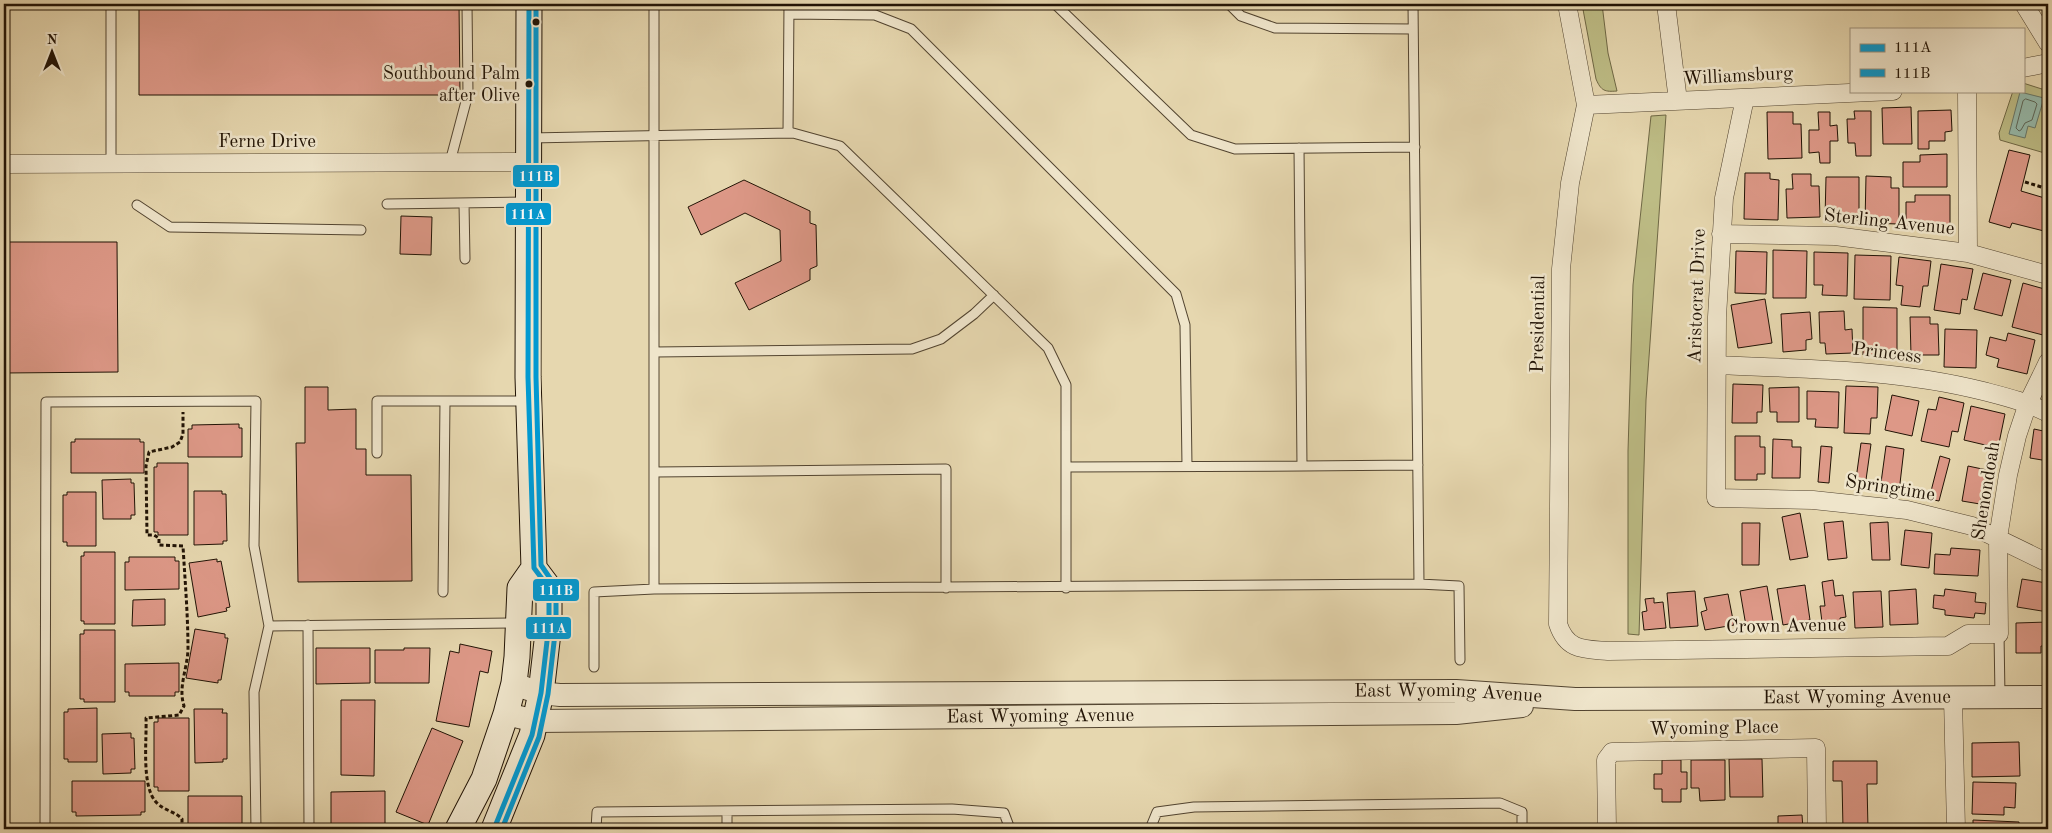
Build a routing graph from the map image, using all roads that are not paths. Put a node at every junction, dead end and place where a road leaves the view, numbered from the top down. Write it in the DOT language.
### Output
graph roads {
  1 [pos="111,4"];
  2 [pos="467,4"];
  3 [pos="529,4"];
  4 [pos="654,4"];
  5 [pos="789,4"];
  6 [pos="1055,4"];
  7 [pos="1229,4"];
  8 [pos="1413,4"];
  9 [pos="1567,4"];
  10 [pos="1666,4"];
  11 [pos="2024,4"];
  12 [pos="789,14"];
  13 [pos="1414,29"];
  14 [pos="2048,43"];
  15 [pos="2048,64"];
  16 [pos="2024,68"];
  17 [pos="1872,92"];
  18 [pos="1967,92"];
  19 [pos="1745,98"];
  20 [pos="1678,101"];
  21 [pos="1586,105"];
  22 [pos="788,133"];
  23 [pos="655,136"];
  24 [pos="530,138"];
  25 [pos="1415,147"];
  26 [pos="1300,148"];
  27 [pos="450,162"];
  28 [pos="530,162"];
  29 [pos="4,164"];
  30 [pos="111,164"];
  31 [pos="530,202"];
  32 [pos="464,203"];
  33 [pos="387,204"];
  34 [pos="137,205"];
  35 [pos="361,230"];
  36 [pos="1721,234"];
  37 [pos="1968,253"];
  38 [pos="465,259"];
  39 [pos="2048,275"];
  40 [pos="994,295"];
  41 [pos="655,352"];
  42 [pos="2048,362"];
  43 [pos="1717,366"];
  44 [pos="445,402"];
  45 [pos="529,402"];
  46 [pos="2028,402"];
  47 [pos="2048,412"];
  48 [pos="377,453"];
  49 [pos="1418,465"];
  50 [pos="1186,466"];
  51 [pos="1302,466"];
  52 [pos="1066,467"];
  53 [pos="655,472"];
  54 [pos="1716,498"];
  55 [pos="1998,538"];
  56 [pos="2048,563"];
  57 [pos="534,568"];
  58 [pos="1419,584"];
  59 [pos="946,588"];
  60 [pos="1066,588"];
  61 [pos="654,590"];
  62 [pos="443,592"];
  63 [pos="519,623"];
  64 [pos="269,626"];
  65 [pos="308,626"];
  66 [pos="1999,634"];
  67 [pos="1570,645"];
  68 [pos="1460,660"];
  69 [pos="594,667"];
  70 [pos="514,683"];
  71 [pos="541,693"];
  72 [pos="2000,697"];
  73 [pos="2048,697"];
  74 [pos="1953,698"];
  75 [pos="1575,699"];
  76 [pos="506,714"];
  77 [pos="536,721"];
  78 [pos="727,812"];
  79 [pos="45,829"];
  80 [pos="256,829"];
  81 [pos="309,829"];
  82 [pos="458,829"];
  83 [pos="494,829"];
  84 [pos="596,829"];
  85 [pos="727,829"];
  86 [pos="1010,829"];
  87 [pos="1150,829"];
  88 [pos="1522,829"];
  89 [pos="1607,829"];
  90 [pos="1817,829"];
  91 [pos="1956,829"];
  1 -- 30 [label="lane"];
  2 -- 27 [label="lane"];
  3 -- 24 [label="main road"];
  4 -- 23 [label="lane"];
  5 -- 12 [label="lane"];
  6 -- 26 [label="lane"];
  7 -- 13 [label="lane"];
  8 -- 13 [label="lane"];
  9 -- 21 [label="street, Presidential"];
  10 -- 20 [label="street"];
  11 -- 14 [label="street"];
  12 -- 22 [label="lane"];
  12 -- 50 [label="lane"];
  13 -- 25 [label="lane"];
  15 -- 16 [label="street"];
  17 -- 19 [label="street, Williamsburg"];
  18 -- 37 [label="street"];
  19 -- 20 [label="street, Williamsburg"];
  19 -- 36 [label="street, Aristocrat Drive"];
  20 -- 21 [label="street, Williamsburg"];
  21 -- 67 [label="street, Presidential"];
  22 -- 23 [label="lane"];
  22 -- 40 [label="lane"];
  23 -- 24 [label="lane"];
  23 -- 41 [label="lane"];
  24 -- 28 [label="main road"];
  25 -- 26 [label="lane"];
  25 -- 49 [label="lane"];
  26 -- 51 [label="lane"];
  27 -- 28 [label="street, Ferne Drive"];
  27 -- 30 [label="street, Ferne Drive"];
  28 -- 31 [label="main road"];
  29 -- 30 [label="street, Ferne Drive"];
  31 -- 32 [label="lane"];
  31 -- 45 [label="main road"];
  32 -- 33 [label="lane"];
  32 -- 38 [label="lane"];
  34 -- 35 [label="lane"];
  36 -- 37 [label="street, Sterling Avenue"];
  36 -- 43 [label="street, Aristocrat Drive"];
  37 -- 39 [label="street, Sterling Avenue"];
  40 -- 41 [label="lane"];
  40 -- 52 [label="lane"];
  41 -- 53 [label="lane"];
  42 -- 46 [label="street, Shenondoah"];
  43 -- 46 [label="street, Princess"];
  43 -- 54 [label="street, Aristocrat Drive"];
  44 -- 45 [label="lane"];
  44 -- 48 [label="lane"];
  44 -- 62 [label="lane"];
  45 -- 57 [label="main road"];
  46 -- 47 [label="street, Princess"];
  46 -- 55 [label="street, Shenondoah"];
  49 -- 51 [label="lane"];
  49 -- 58 [label="lane"];
  50 -- 51 [label="lane"];
  50 -- 52 [label="lane"];
  52 -- 60 [label="lane"];
  53 -- 59 [label="lane"];
  53 -- 61 [label="lane"];
  54 -- 55 [label="street, Springtime"];
  55 -- 56 [label="street, Springtime"];
  55 -- 66 [label="street, Shenondoah"];
  57 -- 63 [label="main road"];
  57 -- 71 [label="main road"];
  58 -- 60 [label="lane"];
  58 -- 68 [label="lane"];
  59 -- 60 [label="lane"];
  59 -- 61 [label="lane"];
  61 -- 69 [label="lane"];
  63 -- 65 [label="lane"];
  63 -- 70 [label="main road"];
  64 -- 65 [label="lane"];
  64 -- 79 [label="lane"];
  64 -- 80 [label="lane"];
  65 -- 81 [label="lane"];
  66 -- 67 [label="street, Crown Avenue"];
  66 -- 72 [label="lane"];
  70 -- 71 [label="street, East Wyoming Avenue"];
  70 -- 76 [label="main road"];
  71 -- 75 [label="street, East Wyoming Avenue"];
  71 -- 77 [label="main road"];
  72 -- 73 [label="street, East Wyoming Avenue"];
  72 -- 74 [label="street, East Wyoming Avenue"];
  74 -- 75 [label="street, East Wyoming Avenue"];
  74 -- 91 [label="street"];
  75 -- 77 [label="street, East Wyoming Avenue"];
  76 -- 77 [label="street, East Wyoming Avenue"];
  76 -- 82 [label="main road"];
  77 -- 83 [label="main road"];
  78 -- 84 [label="lane"];
  78 -- 85 [label="lane"];
  78 -- 86 [label="lane"];
  87 -- 88 [label="lane"];
  89 -- 90 [label="street, Wyoming Place"];
}
